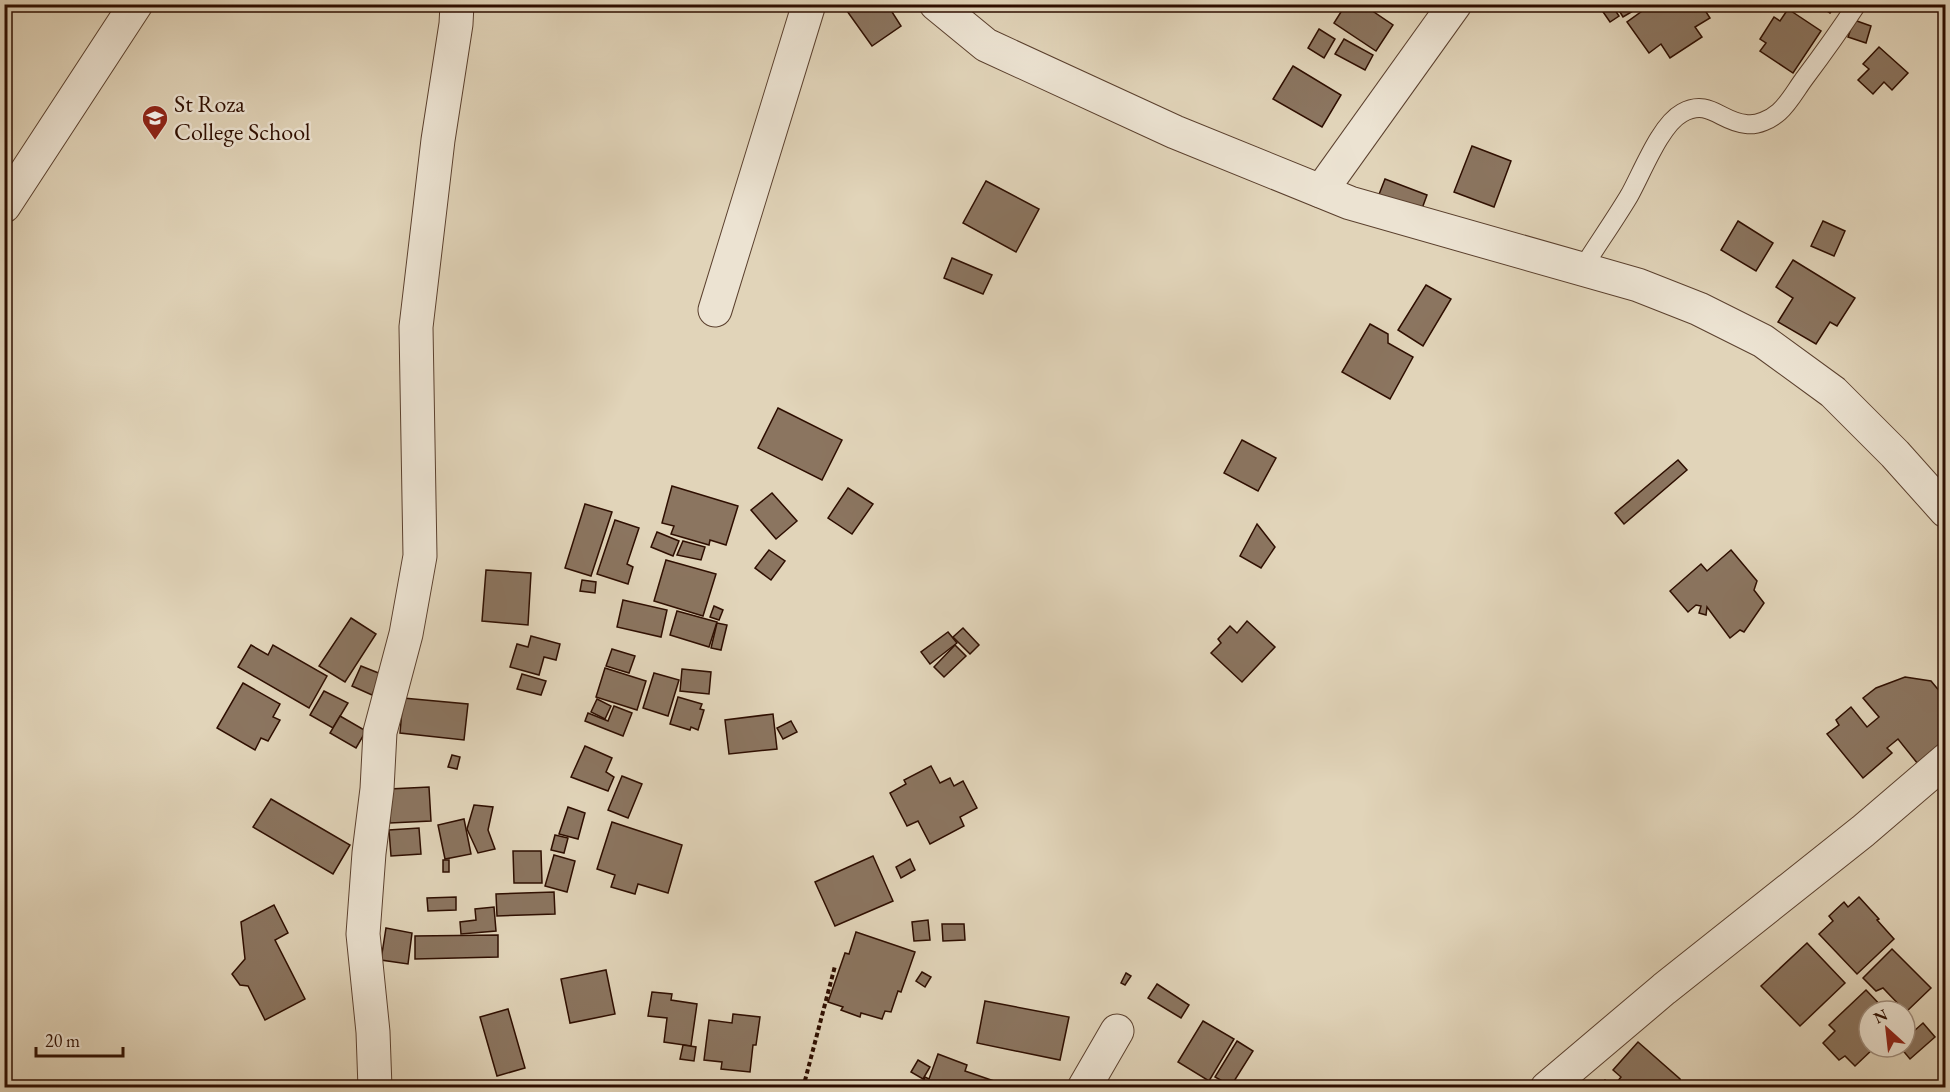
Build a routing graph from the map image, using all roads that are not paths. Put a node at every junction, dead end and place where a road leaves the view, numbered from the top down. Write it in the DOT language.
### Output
graph roads {
  1 [pos="135,4"];
  2 [pos="457,4"];
  3 [pos="809,4"];
  4 [pos="936,4"];
  5 [pos="1455,4"];
  6 [pos="1857,4"];
  7 [pos="1321,191"];
  8 [pos="4,206"];
  9 [pos="1582,269"];
  10 [pos="715,310"];
  11 [pos="1946,511"];
  12 [pos="1946,760"];
  13 [pos="1117,1031"];
  14 [pos="375,1088"];
  15 [pos="1084,1088"];
  16 [pos="1547,1088"];
  1 -- 8 [label="street"];
  2 -- 14 [label="street"];
  3 -- 10 [label="street"];
  4 -- 7 [label="street"];
  5 -- 7 [label="street"];
  6 -- 9 [label="lane"];
  7 -- 9 [label="street"];
  9 -- 11 [label="street"];
  12 -- 16 [label="street"];
  13 -- 15 [label="street"];
}
